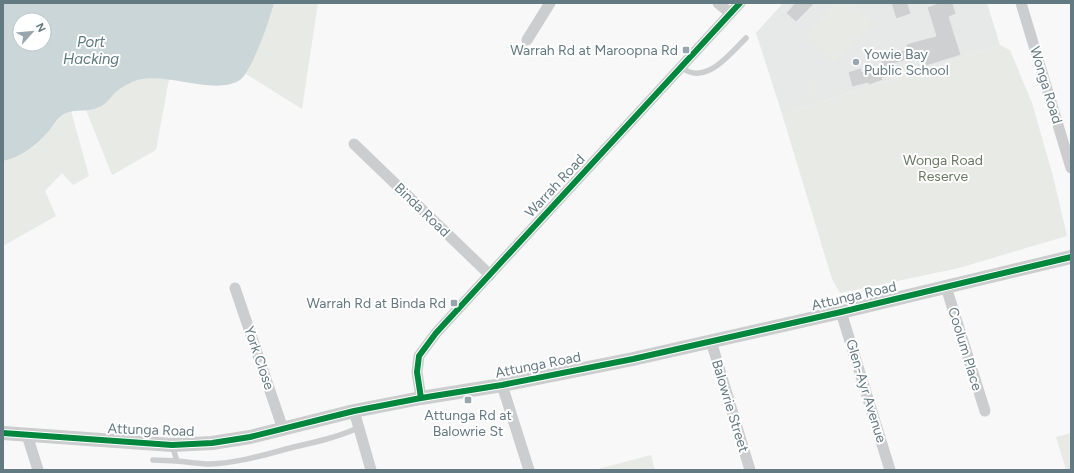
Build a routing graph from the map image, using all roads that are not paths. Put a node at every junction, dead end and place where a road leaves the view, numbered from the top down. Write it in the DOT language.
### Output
graph roads {
  1 [pos="550,3"];
  2 [pos="718,3"];
  3 [pos="740,3"];
  4 [pos="1020,3"];
  5 [pos="730,13"];
  6 [pos="746,38"];
  7 [pos="527,40"];
  8 [pos="681,67"];
  9 [pos="354,144"];
  10 [pos="1071,168"];
  11 [pos="1071,257"];
  12 [pos="490,274"];
  13 [pos="946,287"];
  14 [pos="235,288"];
  15 [pos="841,312"];
  16 [pos="711,341"];
  17 [pos="502,385"];
  18 [pos="421,398"];
  19 [pos="354,411"];
  20 [pos="985,411"];
  21 [pos="358,428"];
  22 [pos="283,429"];
  23 [pos="3,433"];
  24 [pos="27,435"];
  25 [pos="172,445"];
  26 [pos="153,460"];
  27 [pos="177,461"];
  28 [pos="38,470"];
  29 [pos="371,470"];
  30 [pos="529,470"];
  31 [pos="750,470"];
  32 [pos="890,470"];
  1 -- 7 [label="street"];
  2 -- 5 [label="street"];
  3 -- 5 [label="street, Warrah Road"];
  4 -- 10 [label="street, Wonga Road"];
  5 -- 8 [label="street, Warrah Road"];
  6 -- 8 [label="lane"];
  8 -- 12 [label="street, Warrah Road"];
  9 -- 12 [label="street, Binda Road"];
  11 -- 13 [label="street, Attunga Road"];
  12 -- 18 [label="street, Warrah Road"];
  13 -- 15 [label="street, Attunga Road"];
  13 -- 20 [label="street, Coolum Place"];
  14 -- 22 [label="street, York Close"];
  15 -- 16 [label="street, Attunga Road"];
  15 -- 32 [label="street, Glen-Ayr Avenue"];
  16 -- 17 [label="street, Attunga Road"];
  16 -- 31 [label="street, Balowrie Street"];
  17 -- 18 [label="street, Attunga Road"];
  17 -- 30 [label="street"];
  18 -- 19 [label="street, Attunga Road"];
  19 -- 21 [label="street"];
  19 -- 22 [label="street, Attunga Road"];
  21 -- 27 [label="lane"];
  21 -- 29 [label="street"];
  22 -- 25 [label="street, Attunga Road"];
  23 -- 24 [label="street, Attunga Road"];
  24 -- 25 [label="street, Attunga Road"];
  24 -- 28 [label="street"];
  25 -- 27 [label="lane"];
  26 -- 27 [label="lane"];
}
